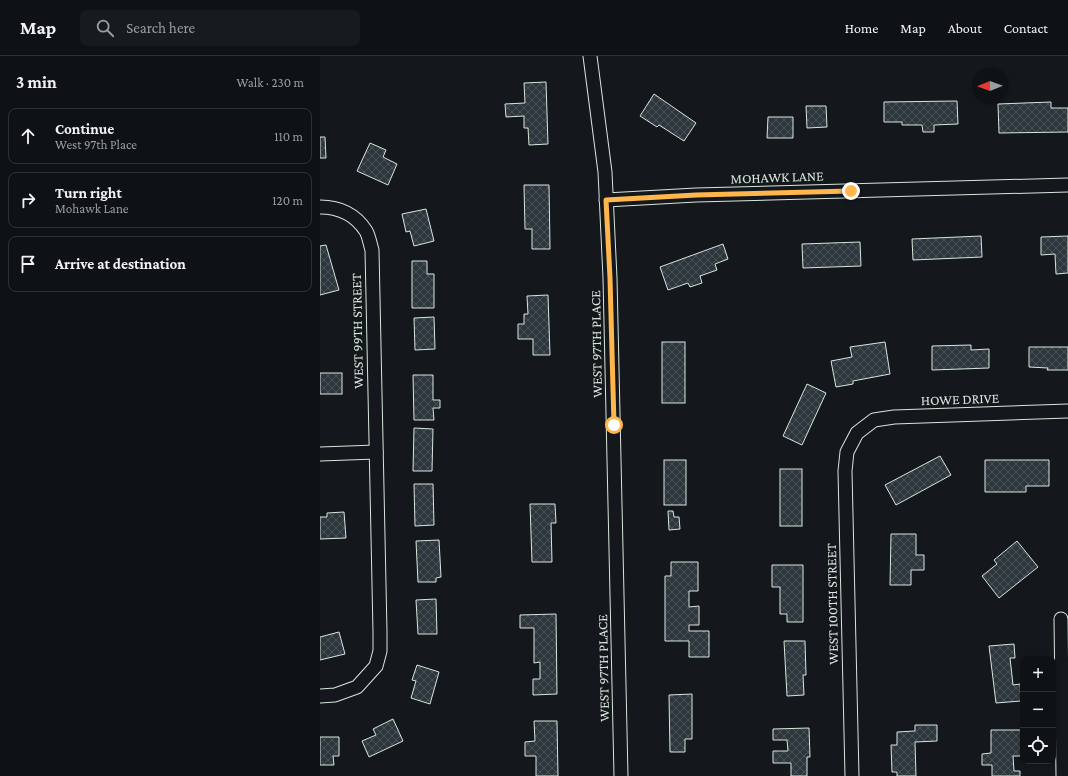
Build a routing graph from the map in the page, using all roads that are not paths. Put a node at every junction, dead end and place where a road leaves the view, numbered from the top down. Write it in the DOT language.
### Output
graph roads {
  1 [pos="590,56"];
  2 [pos="1068,185"];
  3 [pos="606,200"];
  4 [pos="320,207"];
  5 [pos="1068,411"];
  6 [pos="857,433"];
  7 [pos="376,452"];
  8 [pos="320,454"];
  9 [pos="1061,619"];
  10 [pos="320,696"];
  11 [pos="622,776"];
  12 [pos="852,776"];
  13 [pos="1063,776"];
  1 -- 3 [label="street, WEST 97TH PLACE"];
  2 -- 3 [label="street, MOHAWK LANE"];
  3 -- 11 [label="street, WEST 97TH PLACE"];
  4 -- 7 [label="street, WEST 99TH STREET"];
  5 -- 6 [label="street, HOWE DRIVE"];
  6 -- 12 [label="street, WEST 100TH STREET"];
  7 -- 8 [label="street"];
  7 -- 10 [label="street, WEST 99TH STREET"];
  9 -- 13 [label="street"];
}
